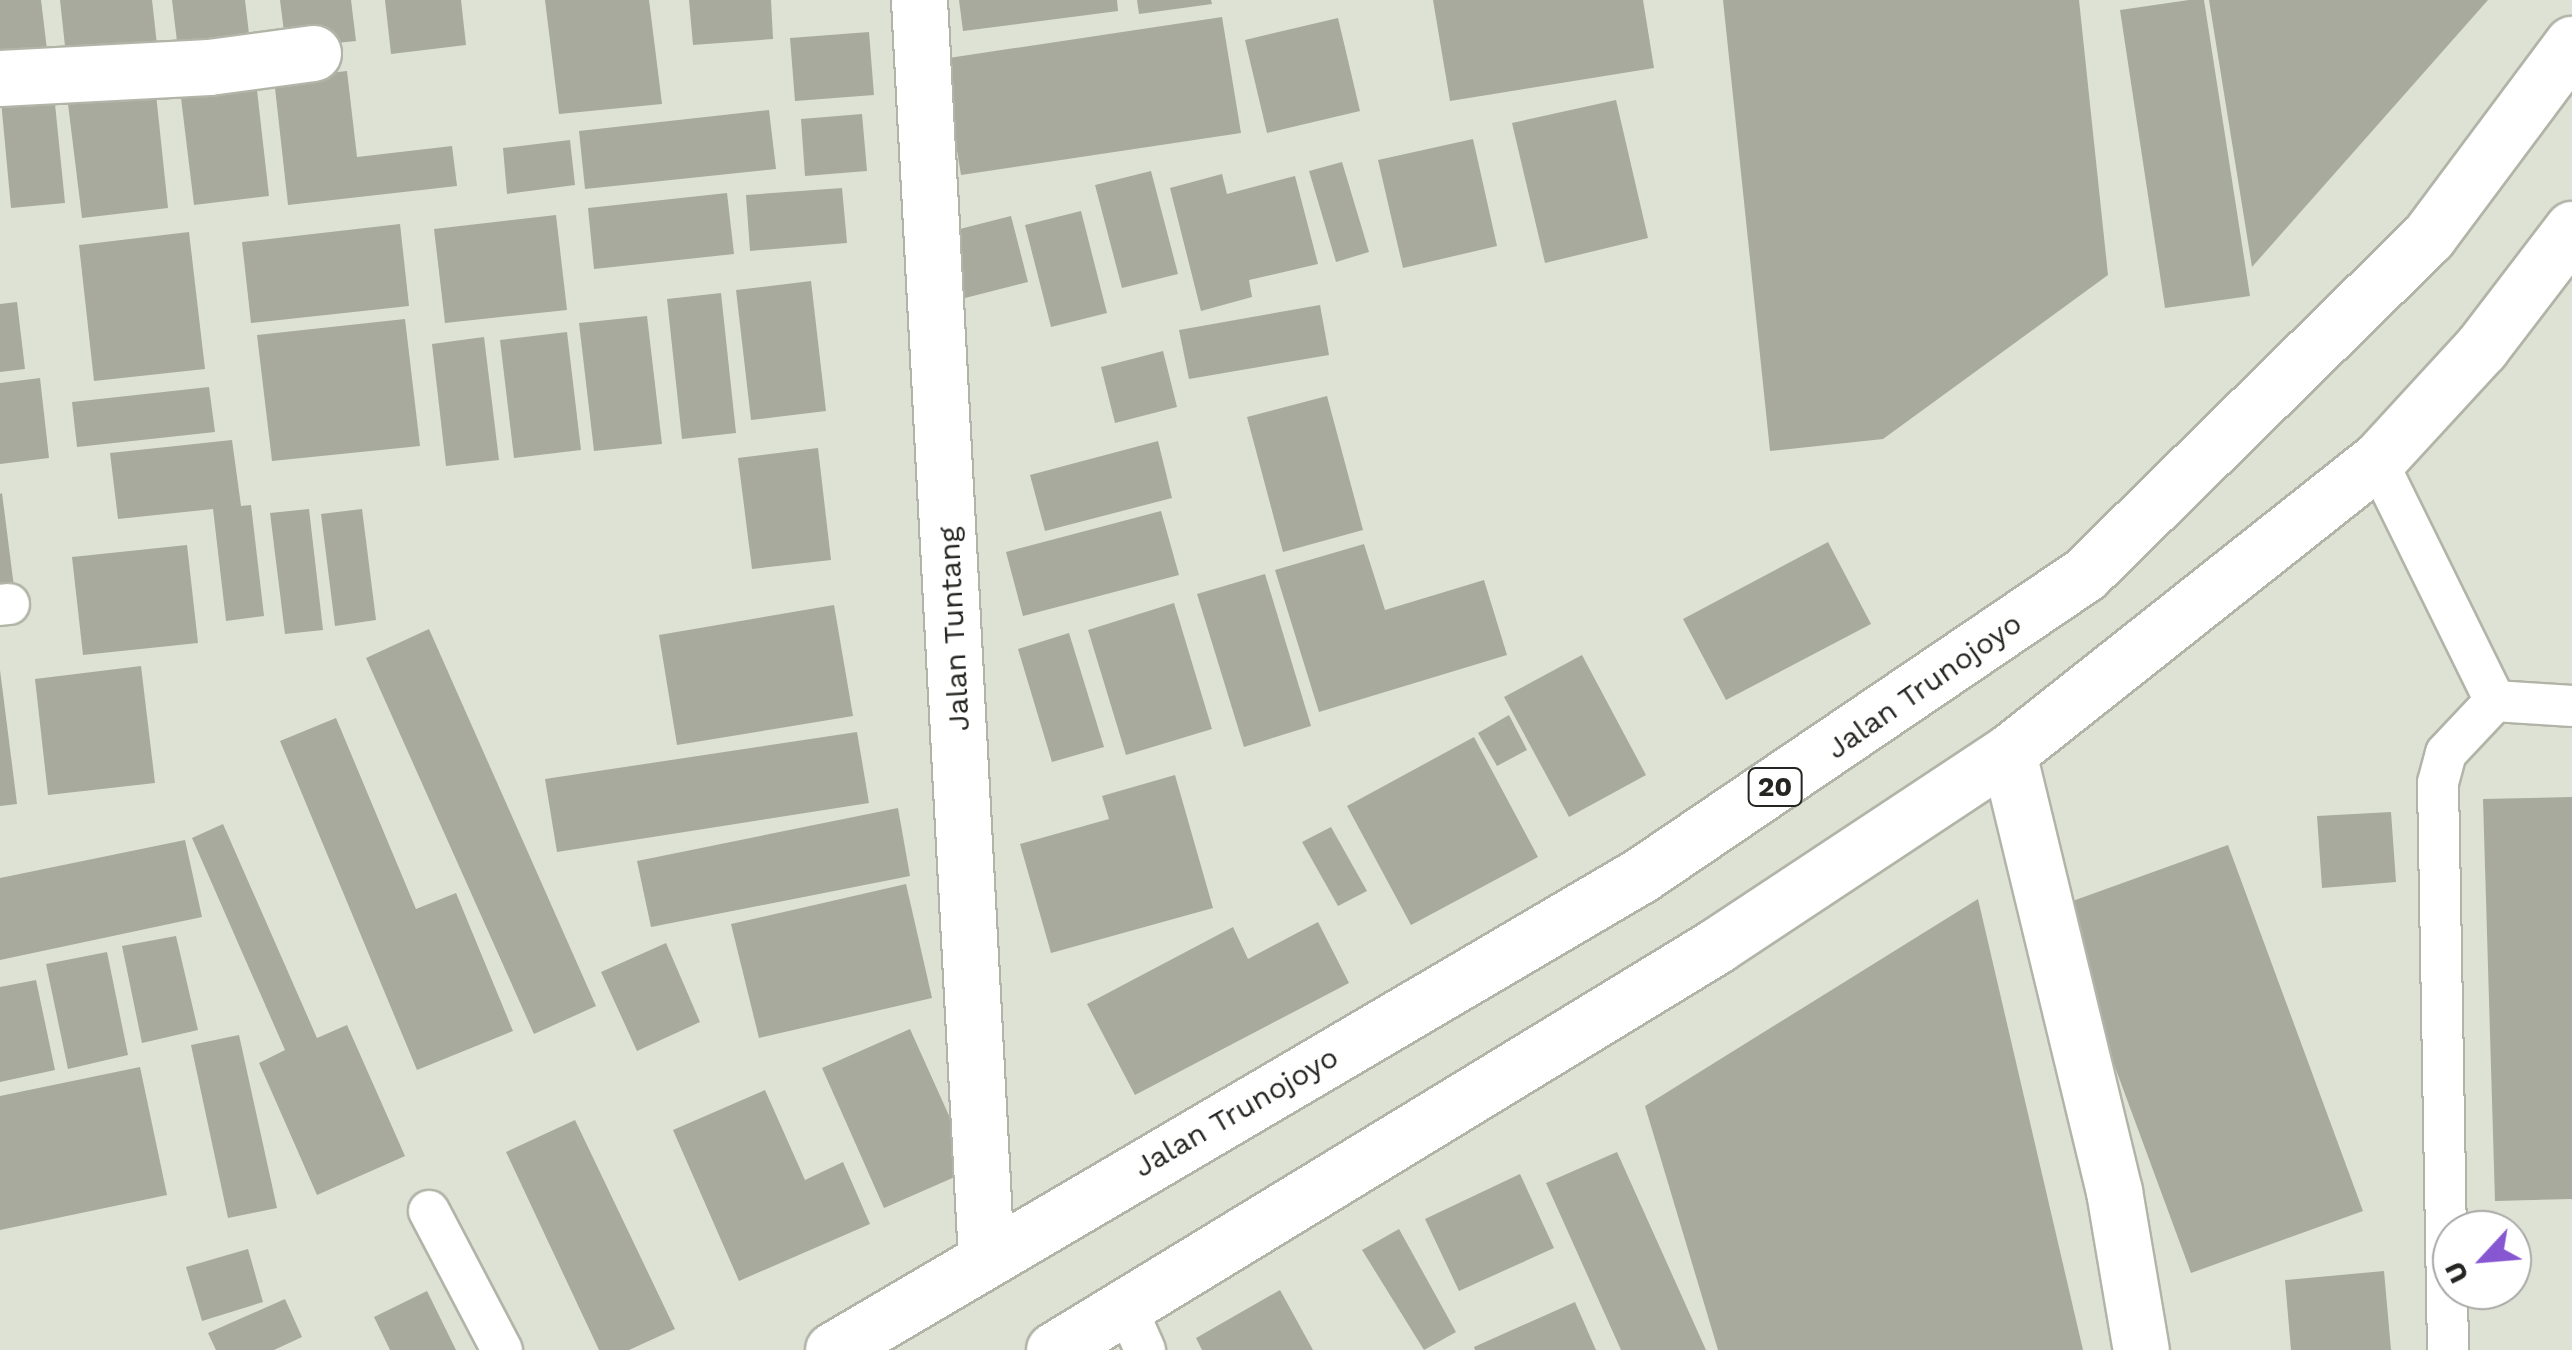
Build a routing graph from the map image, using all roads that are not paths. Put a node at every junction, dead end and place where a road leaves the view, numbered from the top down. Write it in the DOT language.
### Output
graph roads {
  1 [pos="919,0"];
  2 [pos="2572,44"];
  3 [pos="313,52"];
  4 [pos="0,78"];
  5 [pos="2572,230"];
  6 [pos="2377,461"];
  7 [pos="2496,701"];
  8 [pos="2572,706"];
  9 [pos="2008,752"];
  10 [pos="429,1212"];
  11 [pos="986,1258"];
  12 [pos="1136,1330"];
  13 [pos="502,1350"];
  14 [pos="833,1350"];
  15 [pos="1054,1350"];
  16 [pos="2142,1350"];
  17 [pos="2448,1350"];
  1 -- 11 [label="main road, Jalan Tuntang"];
  2 -- 11 [label="main road, Jalan Trunojoyo / 20"];
  3 -- 4 [label="main road"];
  5 -- 6 [label="main road"];
  6 -- 7 [label="lane"];
  6 -- 9 [label="main road"];
  7 -- 8 [label="lane"];
  7 -- 17 [label="lane"];
  9 -- 12 [label="main road"];
  9 -- 16 [label="main road"];
  10 -- 13 [label="lane"];
  11 -- 14 [label="main road, Jalan Trunojoyo / 20"];
  12 -- 15 [label="main road"];
}
